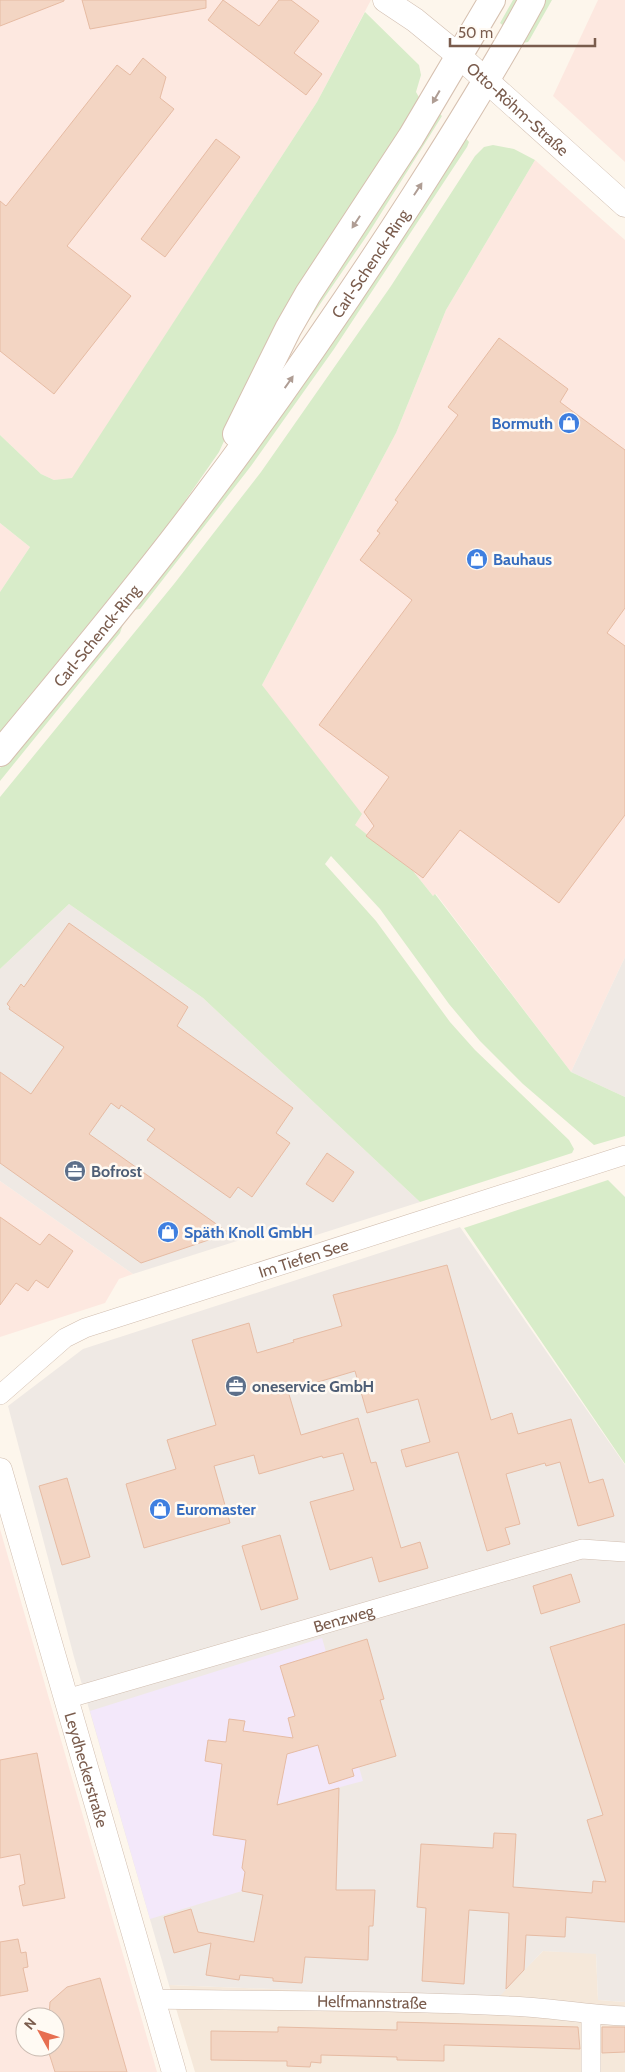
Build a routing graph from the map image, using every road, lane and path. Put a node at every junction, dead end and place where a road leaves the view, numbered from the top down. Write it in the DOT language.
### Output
graph roads {
  1 [pos="384,0"];
  2 [pos="492,0"];
  3 [pos="532,0"];
  4 [pos="459,56"];
  5 [pos="486,80"];
  6 [pos="625,205"];
  7 [pos="191,516"];
  8 [pos="0,753"];
  9 [pos="625,1154"];
  10 [pos="0,1394"];
  11 [pos="0,1470"];
  12 [pos="624,1553"];
  13 [pos="66,1700"];
  14 [pos="152,1999"];
  15 [pos="591,2015"];
  16 [pos="625,2016"];
  17 [pos="174,2072"];
  18 [pos="591,2072"];
  1 -- 4 [label="street, Otto-Röhm-Straße"];
  2 -- 4 [label="main road, Carl-Schenck-Ring"];
  3 -- 5 [label="main road, Carl-Schenck-Ring"];
  4 -- 5 [label="street, Otto-Röhm-Straße"];
  4 -- 7 [label="main road, Carl-Schenck-Ring, one-way"];
  5 -- 6 [label="street, Otto-Röhm-Straße"];
  7 -- 5 [label="main road, Carl-Schenck-Ring, one-way"];
  7 -- 8 [label="main road, Carl-Schenck-Ring"];
  9 -- 10 [label="street, Im Tiefen See"];
  11 -- 13 [label="street, Leydheckerstraße"];
  12 -- 13 [label="street, Benzweg"];
  13 -- 14 [label="street, Leydheckerstraße"];
  14 -- 15 [label="street, Helfmannstraße"];
  14 -- 17 [label="street, Leydheckerstraße"];
  15 -- 16 [label="street, Helfmannstraße"];
  15 -- 18 [label="street"];
}
